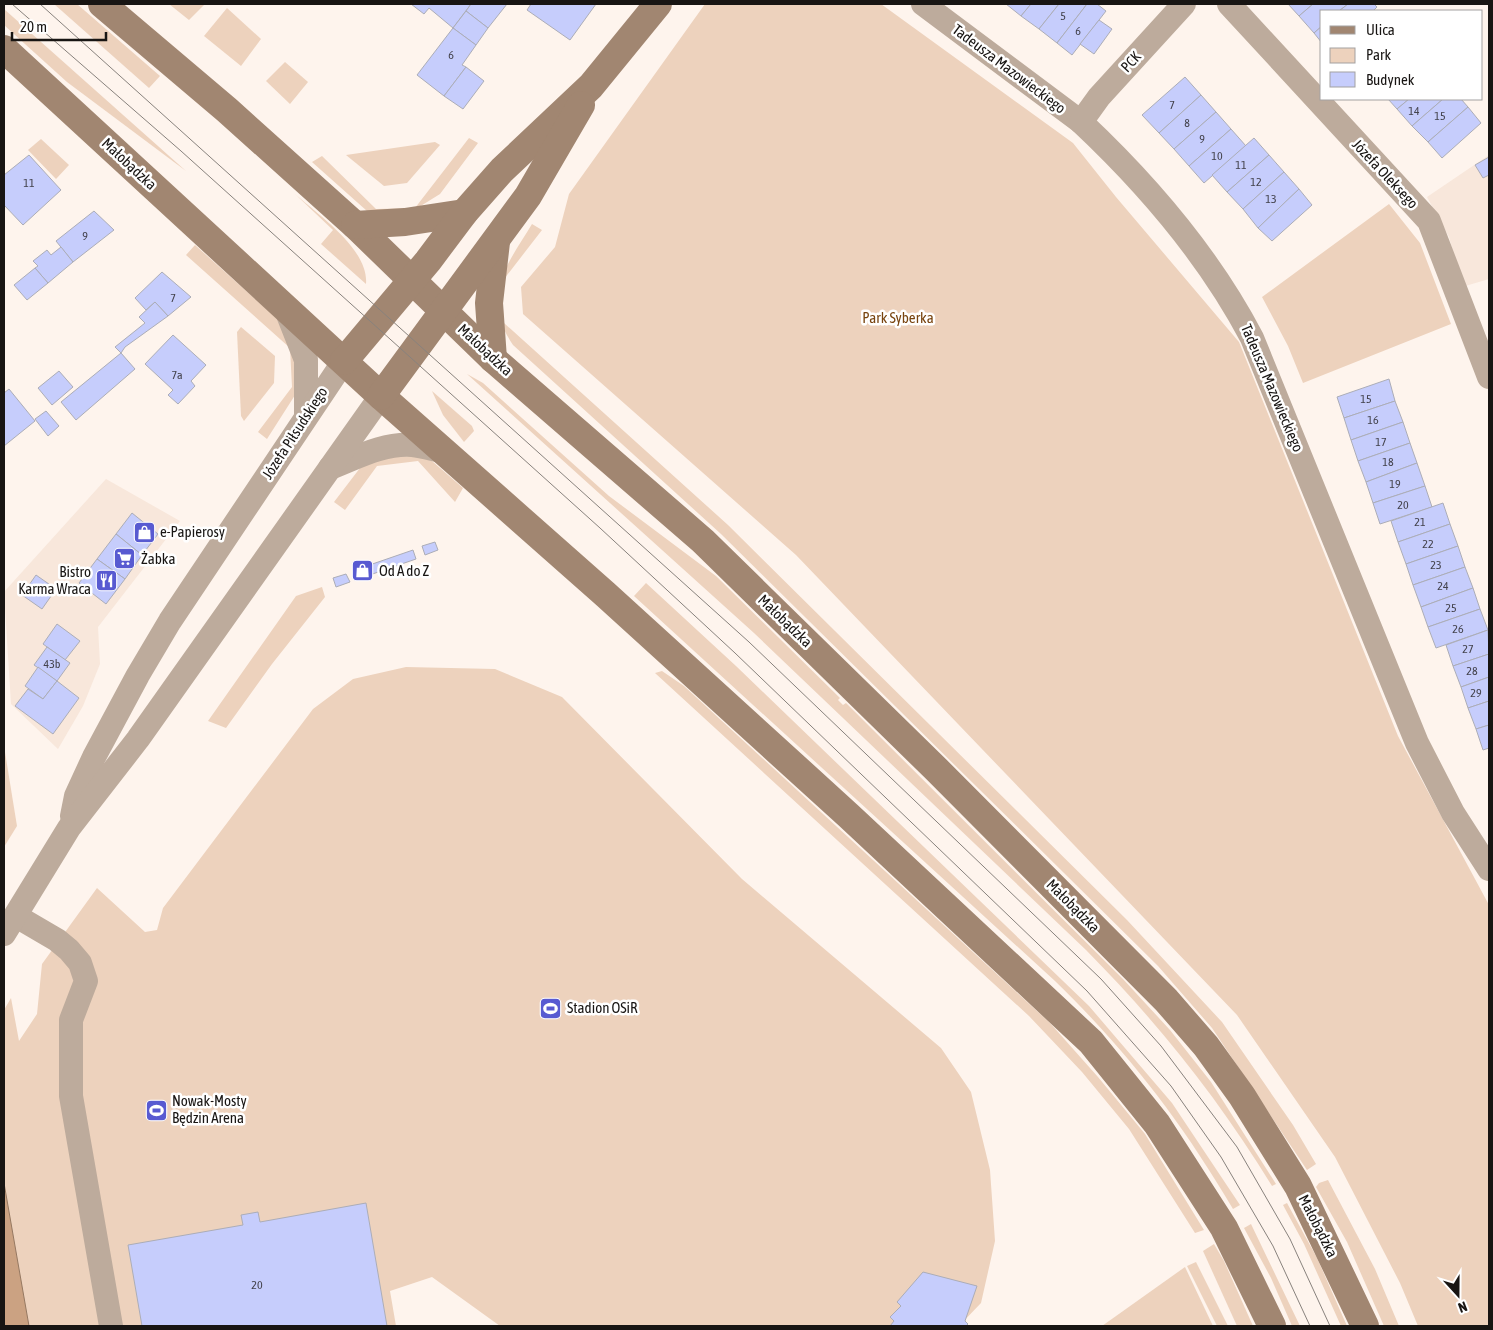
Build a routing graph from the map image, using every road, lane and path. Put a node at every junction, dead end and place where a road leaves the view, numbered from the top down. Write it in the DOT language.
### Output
graph roads {
  1 [pos="102,4"];
  2 [pos="658,4"];
  3 [pos="923,4"];
  4 [pos="1184,4"];
  5 [pos="1229,4"];
  6 [pos="4,49"];
  7 [pos="591,86"];
  8 [pos="1081,122"];
  9 [pos="464,213"];
  10 [pos="355,225"];
  11 [pos="496,241"];
  12 [pos="412,280"];
  13 [pos="285,306"];
  14 [pos="442,311"];
  15 [pos="493,360"];
  16 [pos="344,361"];
  17 [pos="1489,377"];
  18 [pos="381,396"];
  19 [pos="306,415"];
  20 [pos="446,452"];
  21 [pos="330,468"];
  22 [pos="69,828"];
  23 [pos="1489,869"];
  24 [pos="10,925"];
  25 [pos="111,1326"];
  26 [pos="1272,1326"];
  27 [pos="1365,1326"];
  1 -- 10 [label="street, Małobądzka"];
  2 -- 7 [label="street, Józefa Piłsudskiego"];
  3 -- 8 [label="street, Tadeusza Mazowieckiego"];
  4 -- 8 [label="street, PCK"];
  5 -- 17 [label="street, Józefa Oleksego"];
  6 -- 13 [label="street, Małobądzka"];
  7 -- 9 [label="street, Józefa Piłsudskiego"];
  7 -- 11 [label="street, Józefa Piłsudskiego"];
  8 -- 23 [label="street, Tadeusza Mazowieckiego"];
  9 -- 10 [label="street"];
  9 -- 12 [label="street, Józefa Piłsudskiego"];
  10 -- 12 [label="street, Małobądzka"];
  11 -- 14 [label="street, Józefa Piłsudskiego"];
  11 -- 15 [label="street"];
  12 -- 14 [label="street, Małobądzka"];
  12 -- 16 [label="street, Józefa Piłsudskiego"];
  13 -- 16 [label="street, Małobądzka"];
  13 -- 19 [label="street"];
  14 -- 15 [label="street, Małobądzka"];
  14 -- 18 [label="street, Józefa Piłsudskiego"];
  15 -- 27 [label="street, Małobądzka"];
  16 -- 18 [label="street, Małobądzka"];
  16 -- 19 [label="street, Józefa Piłsudskiego"];
  18 -- 20 [label="street, Małobądzka"];
  18 -- 21 [label="street, Józefa Piłsudskiego"];
  19 -- 22 [label="street, Józefa Piłsudskiego"];
  20 -- 21 [label="street"];
  20 -- 26 [label="street, Małobądzka"];
  21 -- 22 [label="street, Józefa Piłsudskiego"];
  22 -- 24 [label="street, Józefa Piłsudskiego"];
  24 -- 25 [label="street"];
}
